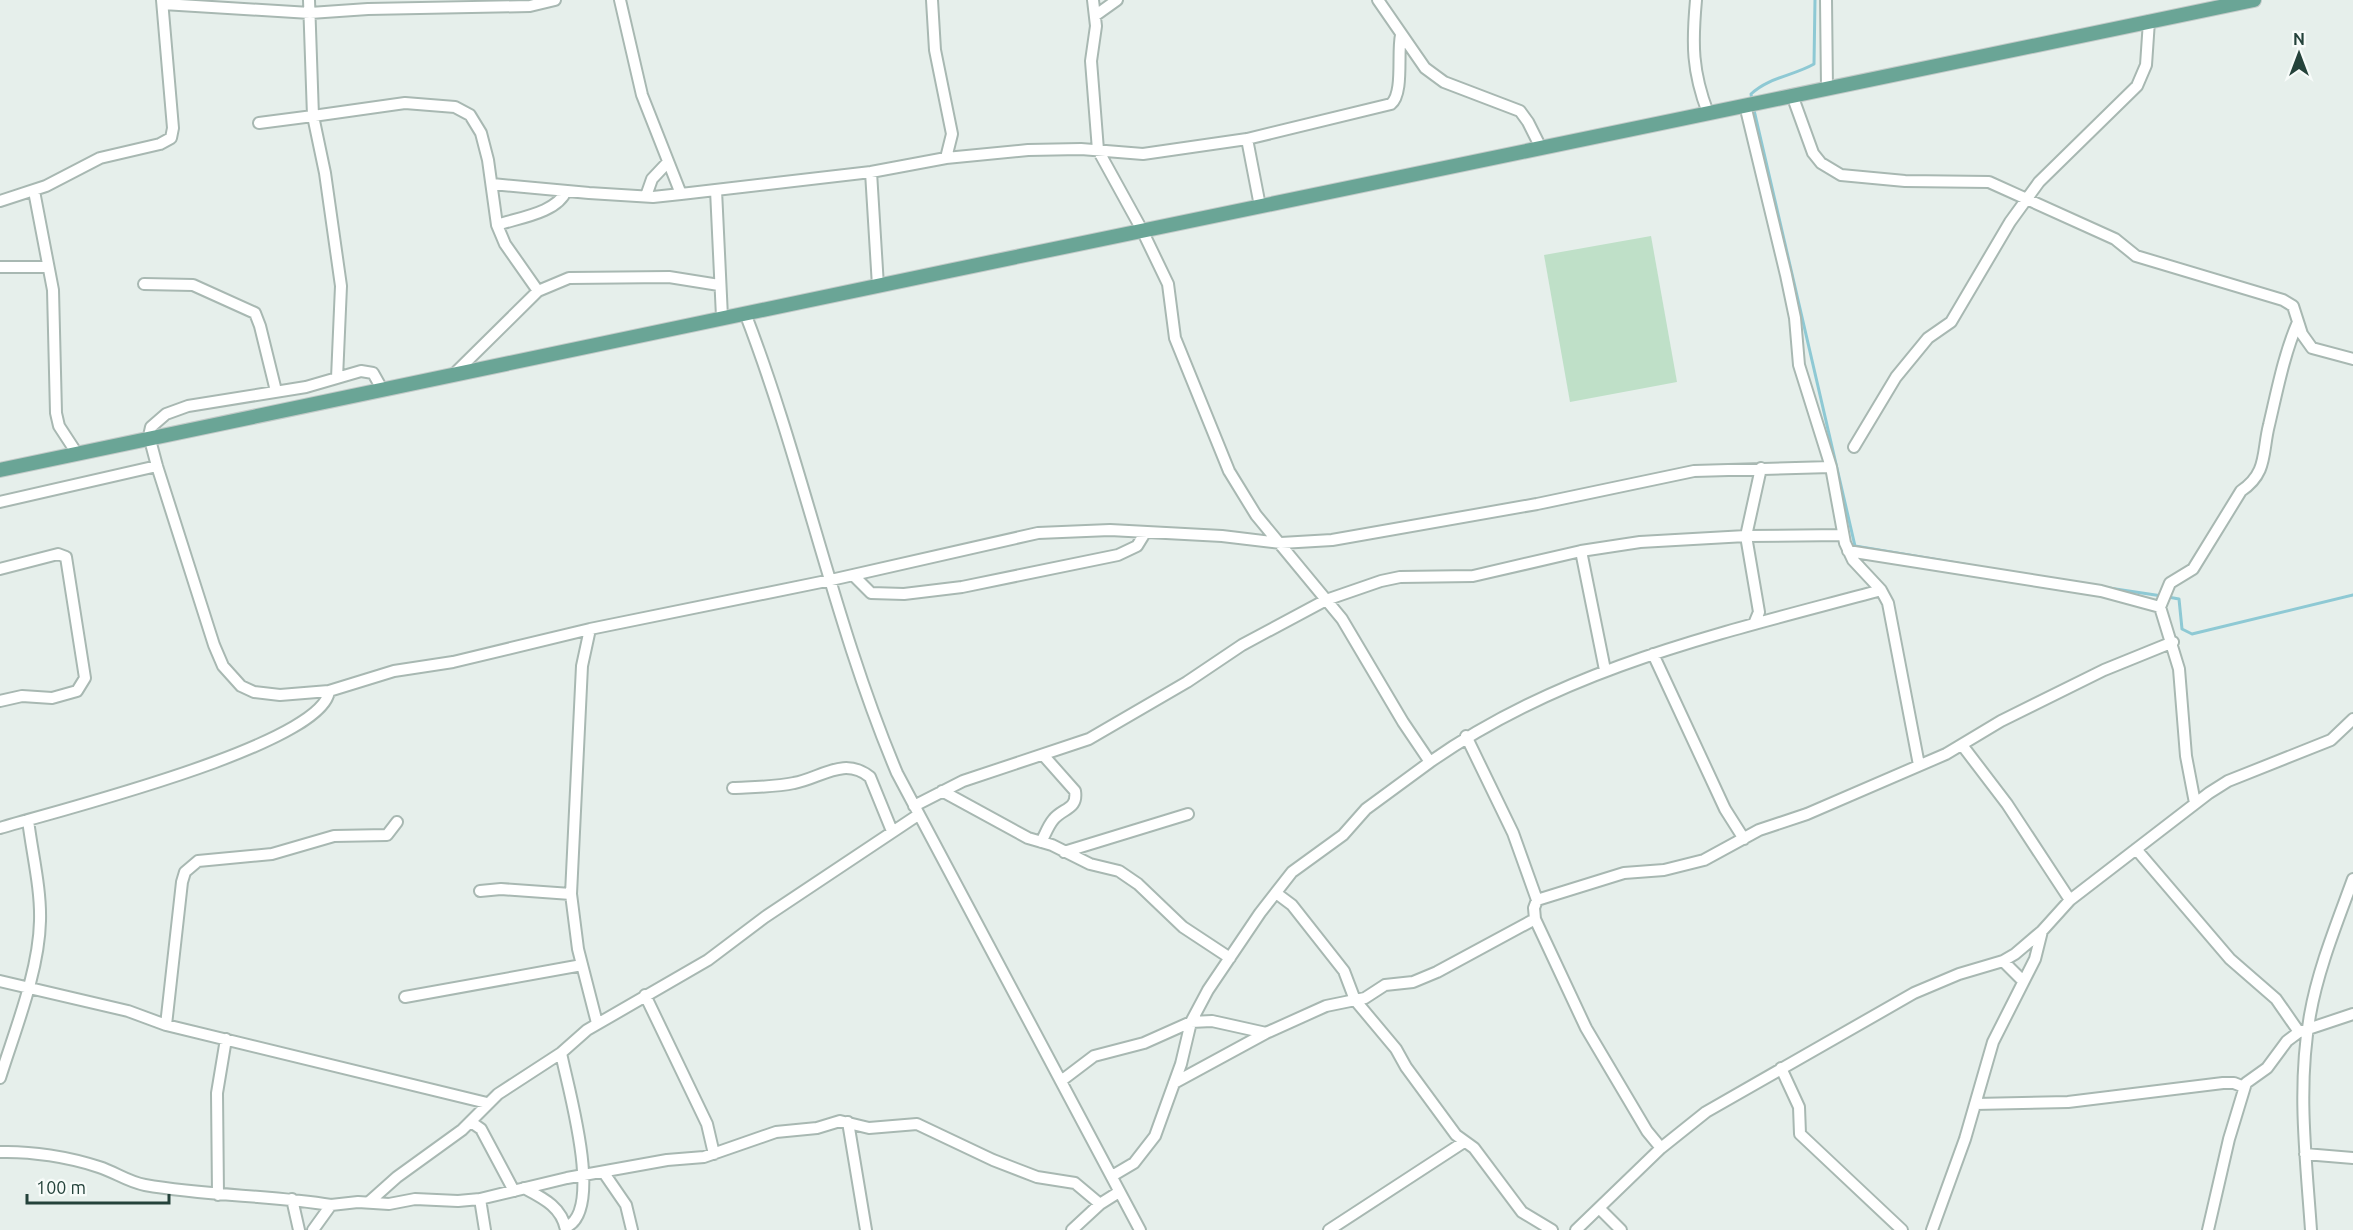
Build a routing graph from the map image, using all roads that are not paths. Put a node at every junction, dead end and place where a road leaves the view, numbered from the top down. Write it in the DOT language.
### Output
graph roads {
  1 [pos="309,0"];
  2 [pos="555,0"];
  3 [pos="620,0"];
  4 [pos="932,0"];
  5 [pos="1093,0"];
  6 [pos="1118,0"];
  7 [pos="1378,0"];
  8 [pos="1696,0"];
  9 [pos="1826,0"];
  10 [pos="2254,0"];
  11 [pos="162,2"];
  12 [pos="529,3"];
  13 [pos="2215,4"];
  14 [pos="244,5"];
  15 [pos="310,13"];
  16 [pos="1096,15"];
  17 [pos="2149,21"];
  18 [pos="1401,35"];
  19 [pos="1827,88"];
  20 [pos="1792,95"];
  21 [pos="1745,105"];
  22 [pos="1708,113"];
  23 [pos="313,116"];
  24 [pos="259,123"];
  25 [pos="1247,139"];
  26 [pos="1540,148"];
  27 [pos="1098,150"];
  28 [pos="946,158"];
  29 [pos="668,162"];
  30 [pos="871,172"];
  31 [pos="492,184"];
  32 [pos="716,190"];
  33 [pos="34,191"];
  34 [pos="566,191"];
  35 [pos="681,194"];
  36 [pos="646,196"];
  37 [pos="2027,198"];
  38 [pos="0,201"];
  39 [pos="1260,206"];
  40 [pos="497,225"];
  41 [pos="1143,230"];
  42 [pos="0,267"];
  43 [pos="48,267"];
  44 [pos="144,284"];
  45 [pos="720,285"];
  46 [pos="878,286"];
  47 [pos="538,291"];
  48 [pos="745,313"];
  49 [pos="722,317"];
  50 [pos="2298,322"];
  51 [pos="2353,359"];
  52 [pos="454,374"];
  53 [pos="338,378"];
  54 [pos="382,389"];
  55 [pos="276,391"];
  56 [pos="149,436"];
  57 [pos="1854,447"];
  58 [pos="76,452"];
  59 [pos="157,466"];
  60 [pos="1831,467"];
  61 [pos="1761,468"];
  62 [pos="0,470"];
  63 [pos="0,502"];
  64 [pos="1145,533"];
  65 [pos="1843,535"];
  66 [pos="1746,536"];
  67 [pos="1281,543"];
  68 [pos="1581,551"];
  69 [pos="1848,552"];
  70 [pos="0,569"];
  71 [pos="853,574"];
  72 [pos="831,580"];
  73 [pos="1881,590"];
  74 [pos="1326,600"];
  75 [pos="2160,607"];
  76 [pos="1754,624"];
  77 [pos="590,629"];
  78 [pos="2173,642"];
  79 [pos="1653,654"];
  80 [pos="1605,670"];
  81 [pos="329,691"];
  82 [pos="0,701"];
  83 [pos="2353,719"];
  84 [pos="1466,736"];
  85 [pos="1962,745"];
  86 [pos="1044,756"];
  87 [pos="1430,762"];
  88 [pos="1919,765"];
  89 [pos="733,788"];
  90 [pos="942,791"];
  91 [pos="2195,803"];
  92 [pos="916,811"];
  93 [pos="1188,814"];
  94 [pos="28,820"];
  95 [pos="397,822"];
  96 [pos="0,828"];
  97 [pos="892,831"];
  98 [pos="1744,839"];
  99 [pos="1041,842"];
  100 [pos="2136,849"];
  101 [pos="1064,852"];
  102 [pos="2353,879"];
  103 [pos="480,891"];
  104 [pos="1276,893"];
  105 [pos="571,894"];
  106 [pos="1538,900"];
  107 [pos="2070,900"];
  108 [pos="1535,919"];
  109 [pos="2042,931"];
  110 [pos="1230,958"];
  111 [pos="2003,961"];
  112 [pos="582,965"];
  113 [pos="0,981"];
  114 [pos="2023,981"];
  115 [pos="29,987"];
  116 [pos="645,995"];
  117 [pos="405,997"];
  118 [pos="1355,999"];
  119 [pos="2353,1014"];
  120 [pos="1191,1022"];
  121 [pos="597,1023"];
  122 [pos="166,1025"];
  123 [pos="2303,1030"];
  124 [pos="1266,1033"];
  125 [pos="226,1039"];
  126 [pos="561,1053"];
  127 [pos="1781,1068"];
  128 [pos="0,1078"];
  129 [pos="1061,1081"];
  130 [pos="1174,1083"];
  131 [pos="2244,1087"];
  132 [pos="487,1103"];
  133 [pos="1975,1104"];
  134 [pos="471,1122"];
  135 [pos="848,1122"];
  136 [pos="1464,1143"];
  137 [pos="1661,1148"];
  138 [pos="0,1152"];
  139 [pos="714,1154"];
  140 [pos="2305,1154"];
  141 [pos="2353,1158"];
  142 [pos="604,1173"];
  143 [pos="584,1176"];
  144 [pos="1112,1176"];
  145 [pos="519,1190"];
  146 [pos="1119,1192"];
  147 [pos="218,1195"];
  148 [pos="292,1199"];
  149 [pos="480,1199"];
  150 [pos="369,1202"];
  151 [pos="1100,1204"];
  152 [pos="331,1205"];
  153 [pos="1599,1208"];
  154 [pos="572,1228"];
  155 [pos="299,1230"];
  156 [pos="313,1230"];
  157 [pos="485,1230"];
  158 [pos="632,1230"];
  159 [pos="867,1230"];
  160 [pos="1072,1230"];
  161 [pos="1140,1230"];
  162 [pos="1329,1230"];
  163 [pos="1552,1230"];
  164 [pos="1576,1230"];
  165 [pos="1621,1230"];
  166 [pos="1902,1230"];
  167 [pos="1932,1230"];
  168 [pos="2208,1230"];
  169 [pos="2312,1230"];
  1 -- 15 [label="street"];
  2 -- 12 [label="street"];
  3 -- 29 [label="street"];
  4 -- 28 [label="street"];
  5 -- 16 [label="street"];
  6 -- 16 [label="street"];
  7 -- 18 [label="street"];
  8 -- 22 [label="street"];
  9 -- 19 [label="street"];
  10 -- 13 [label="main road"];
  11 -- 14 [label="street"];
  11 -- 33 [label="street"];
  12 -- 15 [label="street"];
  13 -- 17 [label="main road"];
  14 -- 15 [label="street"];
  15 -- 23 [label="street"];
  16 -- 27 [label="street"];
  17 -- 19 [label="main road"];
  17 -- 37 [label="street"];
  18 -- 25 [label="street"];
  18 -- 26 [label="street"];
  19 -- 20 [label="main road"];
  20 -- 21 [label="main road"];
  20 -- 37 [label="street"];
  21 -- 22 [label="main road"];
  21 -- 60 [label="street"];
  22 -- 26 [label="main road"];
  23 -- 24 [label="street"];
  23 -- 31 [label="street"];
  23 -- 53 [label="street"];
  25 -- 27 [label="street"];
  25 -- 39 [label="street"];
  26 -- 39 [label="main road"];
  27 -- 28 [label="street"];
  27 -- 41 [label="street"];
  28 -- 30 [label="street"];
  29 -- 35 [label="street"];
  29 -- 36 [label="street"];
  30 -- 32 [label="street"];
  30 -- 46 [label="street"];
  31 -- 34 [label="street"];
  31 -- 40 [label="street"];
  32 -- 35 [label="street"];
  32 -- 45 [label="street"];
  33 -- 38 [label="street"];
  33 -- 43 [label="street"];
  34 -- 36 [label="street"];
  34 -- 40 [label="street"];
  35 -- 36 [label="street"];
  37 -- 50 [label="street"];
  37 -- 57 [label="street"];
  39 -- 41 [label="main road"];
  40 -- 47 [label="street"];
  41 -- 46 [label="main road"];
  41 -- 67 [label="street"];
  42 -- 43 [label="street"];
  43 -- 58 [label="street"];
  44 -- 55 [label="street"];
  45 -- 47 [label="street"];
  45 -- 49 [label="street"];
  46 -- 48 [label="main road"];
  47 -- 52 [label="street"];
  48 -- 49 [label="main road"];
  48 -- 72 [label="street"];
  49 -- 52 [label="main road"];
  50 -- 51 [label="street"];
  50 -- 75 [label="street"];
  52 -- 54 [label="main road"];
  53 -- 54 [label="street"];
  53 -- 55 [label="street"];
  54 -- 56 [label="main road"];
  55 -- 56 [label="street"];
  56 -- 58 [label="main road"];
  56 -- 59 [label="street"];
  58 -- 62 [label="main road"];
  59 -- 63 [label="street"];
  59 -- 81 [label="street"];
  60 -- 61 [label="street"];
  60 -- 65 [label="street"];
  61 -- 66 [label="street"];
  61 -- 67 [label="street"];
  64 -- 67 [label="street"];
  64 -- 71 [label="street"];
  64 -- 71 [label="street"];
  65 -- 66 [label="street"];
  65 -- 69 [label="street"];
  66 -- 68 [label="street"];
  66 -- 76 [label="street"];
  67 -- 74 [label="street"];
  68 -- 74 [label="street"];
  68 -- 80 [label="street"];
  69 -- 73 [label="street"];
  69 -- 75 [label="street"];
  70 -- 82 [label="street"];
  71 -- 72 [label="street"];
  72 -- 77 [label="street"];
  72 -- 92 [label="street"];
  73 -- 76 [label="street"];
  73 -- 88 [label="street"];
  74 -- 86 [label="street"];
  74 -- 87 [label="street"];
  75 -- 78 [label="street"];
  76 -- 79 [label="street"];
  77 -- 81 [label="street"];
  77 -- 105 [label="street"];
  78 -- 85 [label="street"];
  78 -- 91 [label="street"];
  79 -- 80 [label="street"];
  79 -- 98 [label="street"];
  80 -- 84 [label="street"];
  81 -- 94 [label="street"];
  83 -- 91 [label="street"];
  84 -- 87 [label="street"];
  84 -- 106 [label="street"];
  85 -- 88 [label="street"];
  85 -- 107 [label="street"];
  86 -- 90 [label="street"];
  86 -- 99 [label="street"];
  87 -- 104 [label="street"];
  88 -- 98 [label="street"];
  89 -- 97 [label="street"];
  90 -- 92 [label="street"];
  90 -- 99 [label="street"];
  91 -- 100 [label="street"];
  92 -- 97 [label="street"];
  92 -- 129 [label="street"];
  93 -- 101 [label="street"];
  94 -- 96 [label="street"];
  94 -- 115 [label="street"];
  95 -- 122 [label="street"];
  97 -- 116 [label="street"];
  98 -- 106 [label="street"];
  99 -- 101 [label="street"];
  100 -- 107 [label="street"];
  100 -- 123 [label="street"];
  101 -- 110 [label="street"];
  102 -- 123 [label="street"];
  103 -- 105 [label="street"];
  104 -- 110 [label="street"];
  104 -- 118 [label="street"];
  105 -- 112 [label="street"];
  106 -- 108 [label="street"];
  107 -- 109 [label="street"];
  108 -- 118 [label="street"];
  108 -- 137 [label="street"];
  109 -- 111 [label="street"];
  109 -- 114 [label="street"];
  110 -- 120 [label="street"];
  111 -- 114 [label="street"];
  111 -- 127 [label="street"];
  112 -- 117 [label="street"];
  112 -- 121 [label="street"];
  113 -- 115 [label="street"];
  114 -- 133 [label="street"];
  115 -- 122 [label="street"];
  115 -- 128 [label="street"];
  116 -- 121 [label="street"];
  116 -- 139 [label="street"];
  118 -- 124 [label="street"];
  118 -- 136 [label="street"];
  119 -- 123 [label="street"];
  120 -- 124 [label="street"];
  120 -- 129 [label="street"];
  120 -- 130 [label="street"];
  121 -- 126 [label="street"];
  122 -- 125 [label="street"];
  123 -- 131 [label="street"];
  123 -- 140 [label="street"];
  124 -- 130 [label="street"];
  125 -- 132 [label="street"];
  125 -- 147 [label="street"];
  126 -- 132 [label="street"];
  126 -- 143 [label="street"];
  127 -- 137 [label="street"];
  127 -- 166 [label="street"];
  129 -- 144 [label="street"];
  130 -- 144 [label="street"];
  131 -- 133 [label="street"];
  131 -- 168 [label="street"];
  132 -- 134 [label="street"];
  133 -- 167 [label="street"];
  134 -- 145 [label="street"];
  134 -- 150 [label="street"];
  135 -- 139 [label="street"];
  135 -- 151 [label="street"];
  135 -- 159 [label="street"];
  136 -- 162 [label="street"];
  136 -- 163 [label="street"];
  137 -- 153 [label="street"];
  138 -- 147 [label="street"];
  139 -- 142 [label="street"];
  140 -- 141 [label="street"];
  140 -- 169 [label="street"];
  142 -- 143 [label="street"];
  142 -- 158 [label="street"];
  143 -- 145 [label="street"];
  143 -- 154 [label="street"];
  144 -- 146 [label="street"];
  145 -- 149 [label="street"];
  145 -- 154 [label="street"];
  146 -- 151 [label="street"];
  146 -- 161 [label="street"];
  147 -- 148 [label="street"];
  148 -- 152 [label="street"];
  148 -- 155 [label="street"];
  149 -- 150 [label="street"];
  149 -- 157 [label="street"];
  150 -- 152 [label="street"];
  151 -- 160 [label="street"];
  152 -- 156 [label="street"];
  153 -- 164 [label="street"];
  153 -- 165 [label="street"];
}
